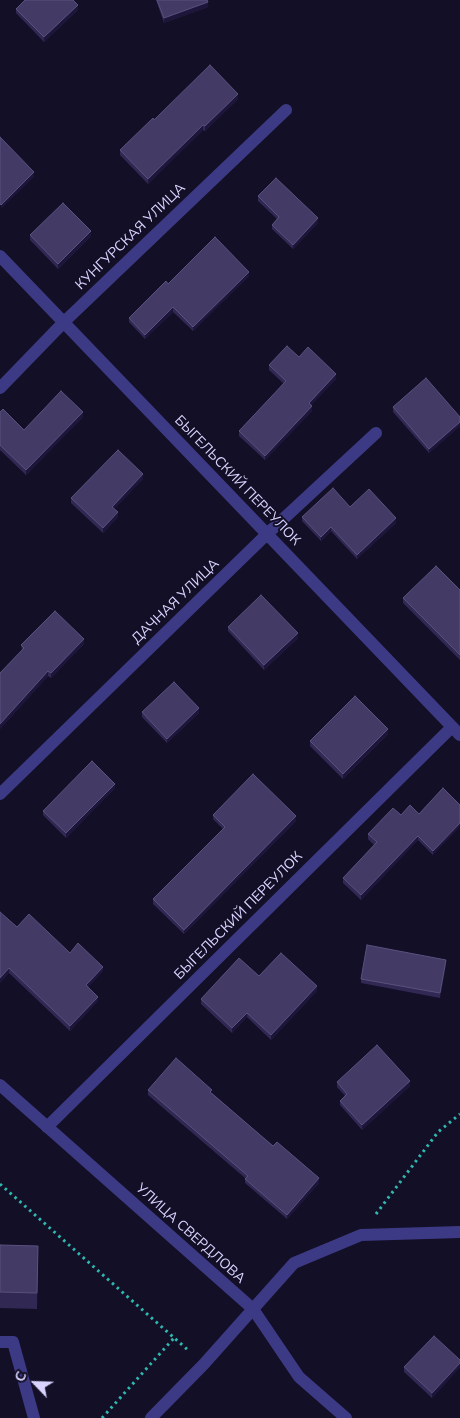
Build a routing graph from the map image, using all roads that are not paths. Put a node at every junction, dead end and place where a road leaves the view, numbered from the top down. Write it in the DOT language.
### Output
graph roads {
  1 [pos="286,110"];
  2 [pos="0,256"];
  3 [pos="64,322"];
  4 [pos="0,388"];
  5 [pos="376,433"];
  6 [pos="267,534"];
  7 [pos="456,731"];
  8 [pos="0,794"];
  9 [pos="0,1086"];
  10 [pos="47,1127"];
  11 [pos="460,1232"];
  12 [pos="253,1309"];
  13 [pos="0,1342"];
  14 [pos="34,1418"];
  15 [pos="151,1418"];
  16 [pos="346,1418"];
  1 -- 3 [label="street, КУНГУРСКАЯ УЛИЦА"];
  2 -- 3 [label="street, БЫГЕЛЬСКИЙ ПЕРЕУЛОК"];
  3 -- 4 [label="street, КУНГУРСКАЯ УЛИЦА"];
  3 -- 6 [label="street, БЫГЕЛЬСКИЙ ПЕРЕУЛОК"];
  5 -- 6 [label="street, ДАЧНАЯ УЛИЦА"];
  6 -- 7 [label="street, БЫГЕЛЬСКИЙ ПЕРЕУЛОК"];
  6 -- 8 [label="street, ДАЧНАЯ УЛИЦА"];
  7 -- 10 [label="street, БЫГЕЛЬСКИЙ ПЕРЕУЛОК"];
  9 -- 10 [label="street, УЛИЦА СВЕРДЛОВА"];
  10 -- 12 [label="street, УЛИЦА СВЕРДЛОВА"];
  11 -- 12 [label="street"];
  12 -- 15 [label="street"];
  12 -- 16 [label="street, УЛИЦА СВЕРДЛОВА"];
  13 -- 14 [label="street"];
}
